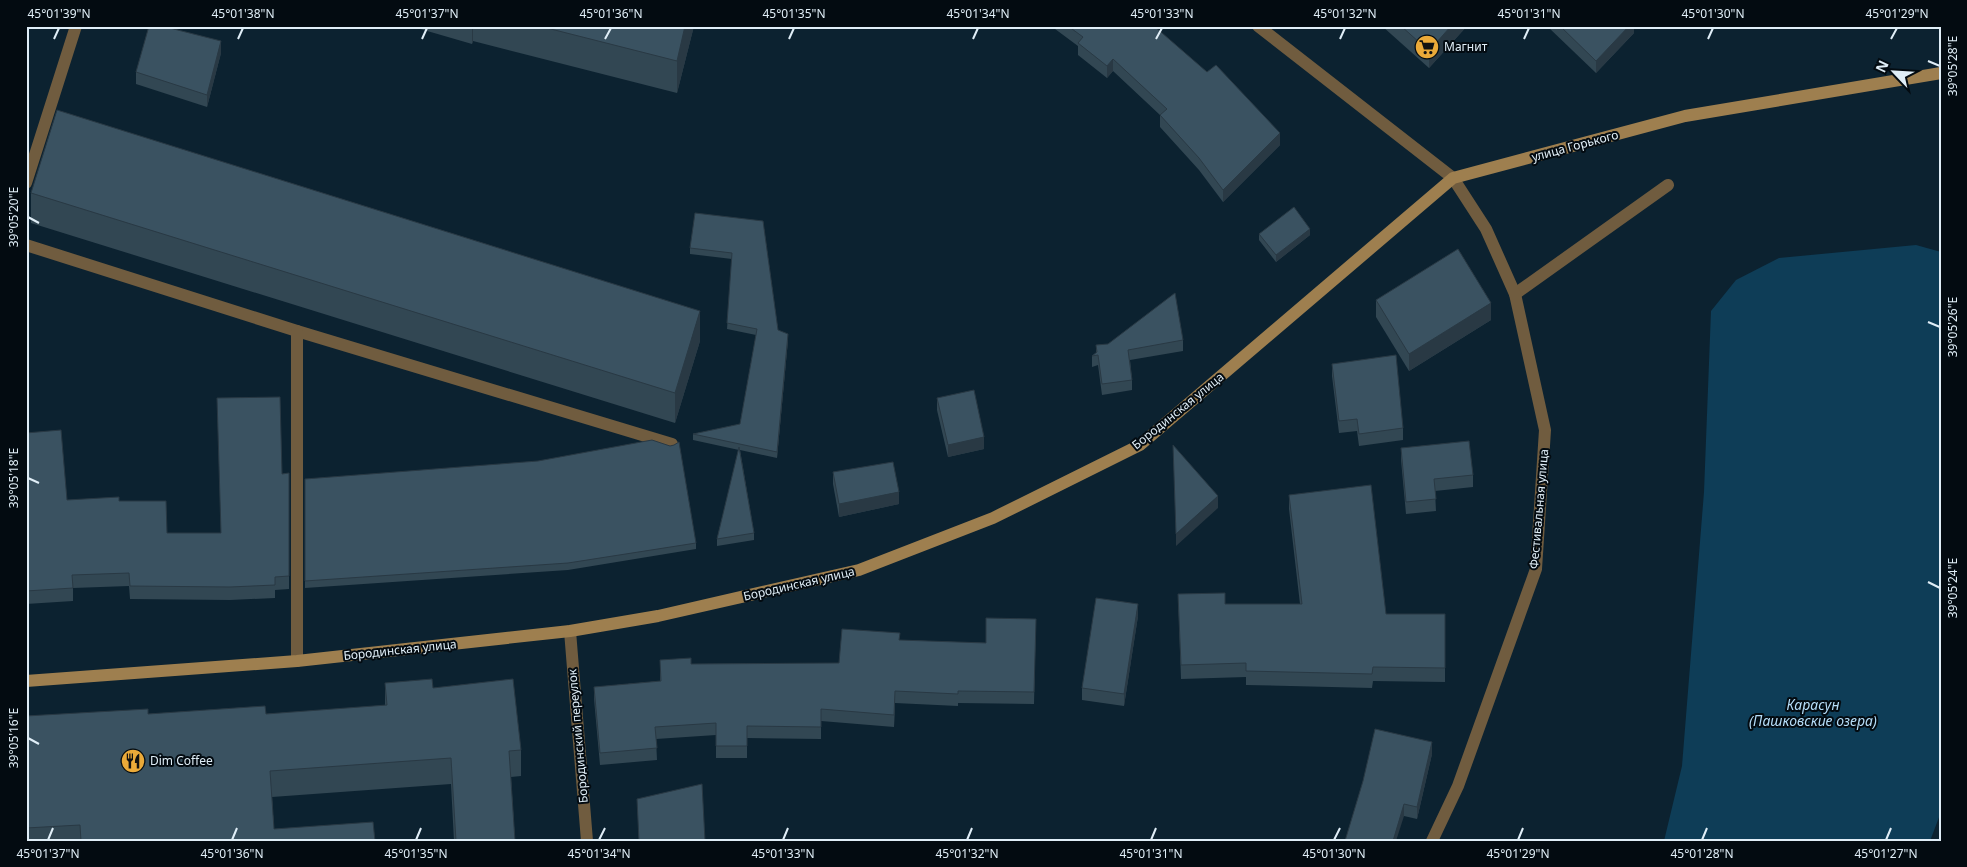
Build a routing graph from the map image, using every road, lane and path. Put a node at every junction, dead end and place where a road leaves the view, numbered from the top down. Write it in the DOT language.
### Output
graph roads {
  1 [pos="76,26"];
  2 [pos="1258,26"];
  3 [pos="1941,73"];
  4 [pos="1453,178"];
  5 [pos="26,182"];
  6 [pos="1668,184"];
  7 [pos="26,245"];
  8 [pos="1515,294"];
  9 [pos="297,331"];
  10 [pos="672,444"];
  11 [pos="570,631"];
  12 [pos="297,661"];
  13 [pos="26,681"];
  14 [pos="587,841"];
  15 [pos="1432,841"];
  1 -- 5 [label="street"];
  2 -- 4 [label="street"];
  3 -- 4 [label="main road, улица Горького"];
  4 -- 8 [label="street, Фестивальная улица"];
  4 -- 11 [label="main road, Бородинская улица"];
  6 -- 8 [label="street"];
  7 -- 9 [label="street"];
  8 -- 15 [label="street, Фестивальная улица"];
  9 -- 10 [label="street"];
  9 -- 12 [label="street"];
  11 -- 12 [label="main road, Бородинская улица"];
  11 -- 14 [label="street, Бородинский переулок"];
  12 -- 13 [label="main road, Бородинская улица"];
}
